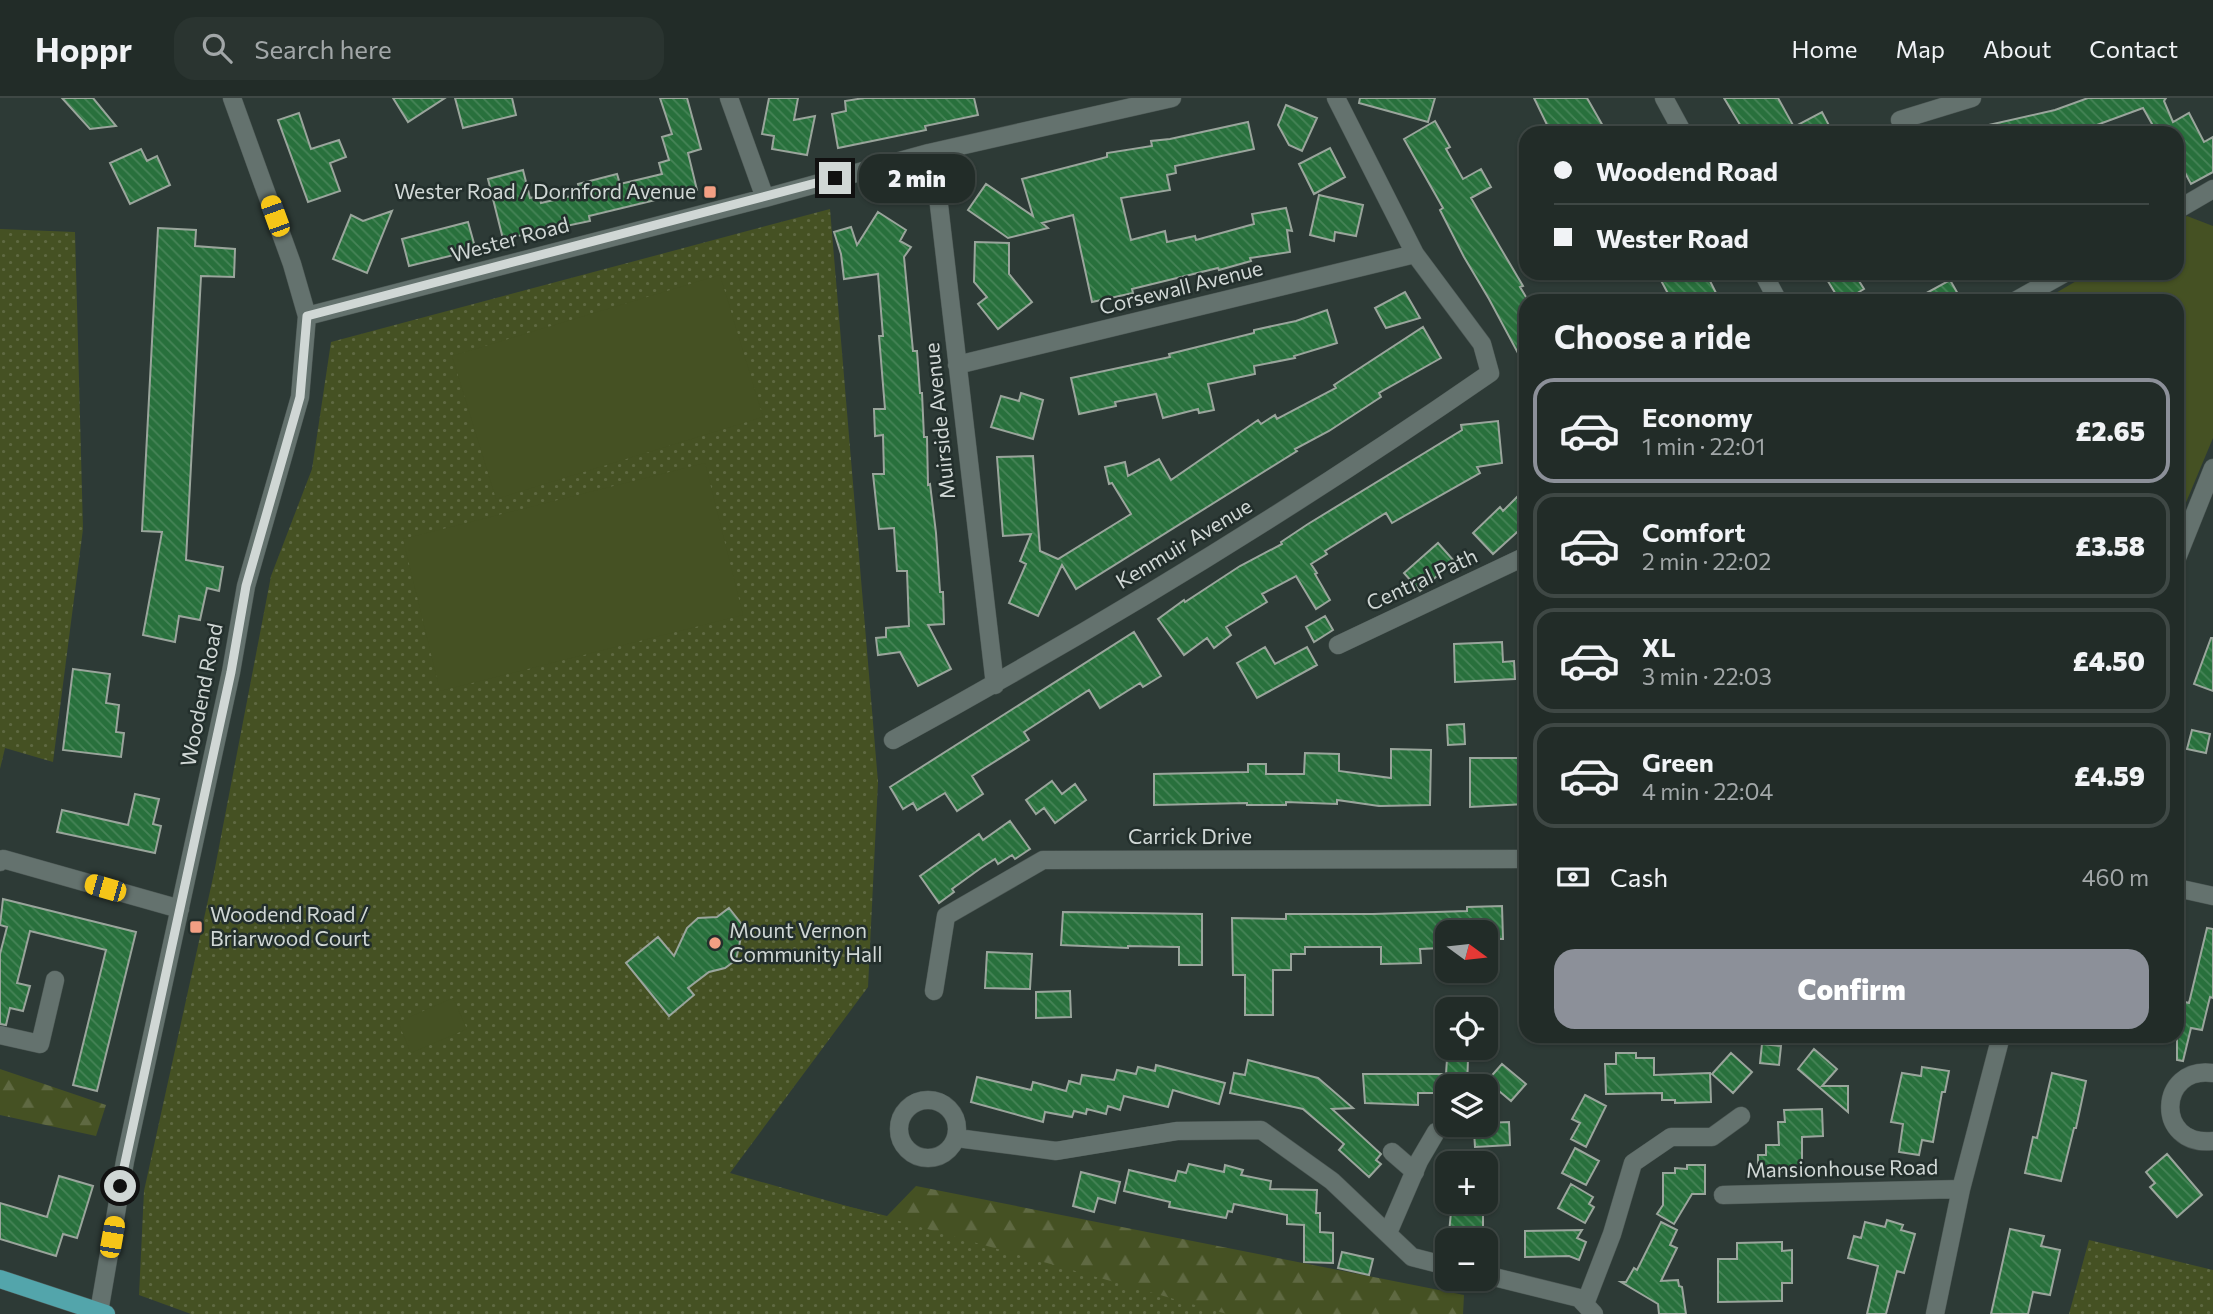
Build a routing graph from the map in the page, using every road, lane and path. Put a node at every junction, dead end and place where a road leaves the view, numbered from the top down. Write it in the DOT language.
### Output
graph roads {
  1 [pos="232,98"];
  2 [pos="729,98"];
  3 [pos="1336,98"];
  4 [pos="1664,98"];
  5 [pos="1972,98"];
  6 [pos="1166,99"];
  7 [pos="1900,120"];
  8 [pos="1679,126"];
  9 [pos="929,153"];
  10 [pos="2213,189"];
  11 [pos="765,198"];
  12 [pos="2184,205"];
  13 [pos="1415,254"];
  14 [pos="2052,280"];
  15 [pos="2028,294"];
  16 [pos="307,316"];
  17 [pos="957,365"];
  18 [pos="2213,468"];
  19 [pos="2184,540"];
  20 [pos="1519,559"];
  21 [pos="1338,645"];
  22 [pos="995,685"];
  23 [pos="893,740"];
  24 [pos="1519,859"];
  25 [pos="0,862"];
  26 [pos="2184,890"];
  27 [pos="2213,896"];
  28 [pos="180,909"];
  29 [pos="55,980"];
  30 [pos="934,991"];
  31 [pos="0,1035"];
  32 [pos="1999,1043"];
  33 [pos="2213,1073"];
  34 [pos="1741,1116"];
  35 [pos="1435,1134"];
  36 [pos="957,1138"];
  37 [pos="2213,1141"];
  38 [pos="1392,1152"];
  39 [pos="1415,1172"];
  40 [pos="1961,1189"];
  41 [pos="1723,1195"];
  42 [pos="1388,1233"];
  43 [pos="1435,1263"];
  44 [pos="1498,1278"];
  45 [pos="0,1279"];
  46 [pos="1589,1309"];
  47 [pos="102,1313"];
  48 [pos="1935,1314"];
  1 -- 16 [label="street, Woodend Road"];
  2 -- 11 [label="street"];
  3 -- 13 [label="street"];
  4 -- 8 [label="street"];
  5 -- 7 [label="street"];
  6 -- 9 [label="street, Wester Road"];
  9 -- 11 [label="street, Wester Road"];
  9 -- 17 [label="street, Muirside Avenue"];
  10 -- 12 [label="street"];
  11 -- 16 [label="street, Wester Road"];
  13 -- 17 [label="street, Corsewall Avenue"];
  13 -- 22 [label="street, Kenmuir Avenue"];
  14 -- 15 [label="street"];
  16 -- 28 [label="street, Woodend Road"];
  17 -- 22 [label="street, Muirside Avenue"];
  18 -- 19 [label="street"];
  20 -- 21 [label="street, Central Path"];
  22 -- 23 [label="street, Kenmuir Avenue"];
  24 -- 30 [label="street, Carrick Drive"];
  25 -- 28 [label="street"];
  26 -- 27 [label="street"];
  28 -- 47 [label="street, Woodend Road"];
  29 -- 31 [label="street"];
  32 -- 40 [label="street, Mansionhouse Road"];
  33 -- 37 [label="street"];
  34 -- 46 [label="street"];
  35 -- 39 [label="street"];
  36 -- 42 [label="street"];
  38 -- 39 [label="street"];
  39 -- 42 [label="street"];
  40 -- 41 [label="street, Mansionhouse Road"];
  40 -- 48 [label="street, Mansionhouse Road"];
  42 -- 43 [label="street"];
  44 -- 46 [label="street"];
  45 -- 47 [label="main road"];
}
